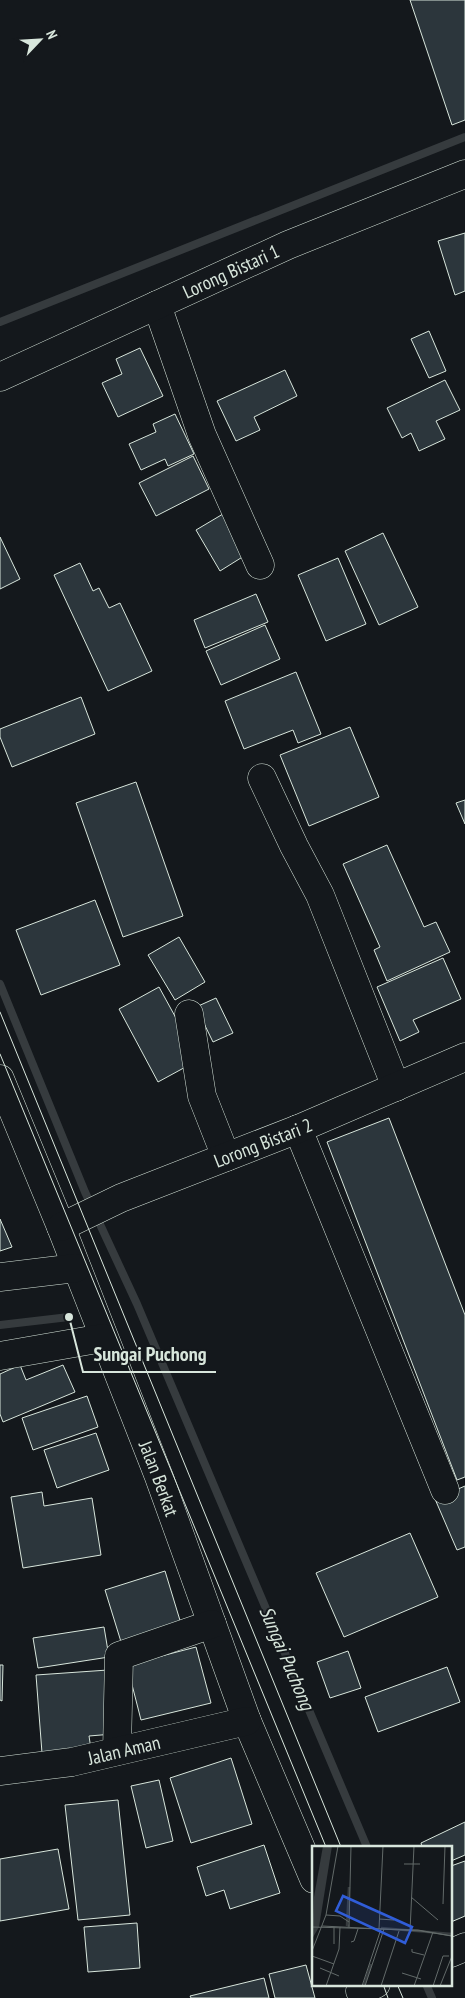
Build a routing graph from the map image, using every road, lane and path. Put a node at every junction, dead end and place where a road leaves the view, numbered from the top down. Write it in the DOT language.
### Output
graph roads {
  1 [pos="465,174"];
  2 [pos="157,305"];
  3 [pos="0,377"];
  4 [pos="260,565"];
  5 [pos="262,778"];
  6 [pos="189,1014"];
  7 [pos="465,1057"];
  8 [pos="0,1079"];
  9 [pos="396,1087"];
  10 [pos="298,1128"];
  11 [pos="226,1157"];
  12 [pos="70,1222"];
  13 [pos="76,1268"];
  14 [pos="0,1277"];
  15 [pos="103,1338"];
  16 [pos="0,1356"];
  17 [pos="445,1490"];
  18 [pos="212,1624"];
  19 [pos="247,1721"];
  20 [pos="117,1751"];
  21 [pos="0,1771"];
  22 [pos="312,1874"];
  23 [pos="465,1947"];
  24 [pos="452,1953"];
  1 -- 2 [label="street, Lorong Bistari 1"];
  2 -- 3 [label="street, Lorong Bistari 1"];
  2 -- 4 [label="street"];
  5 -- 9 [label="street"];
  6 -- 11 [label="street"];
  7 -- 9 [label="street, Lorong Bistari 2"];
  8 -- 12 [label="street, Jalan Berkat"];
  9 -- 10 [label="street, Lorong Bistari 2"];
  10 -- 11 [label="street, Lorong Bistari 2"];
  10 -- 17 [label="street"];
  11 -- 12 [label="street, Lorong Bistari 2"];
  12 -- 13 [label="street, Jalan Berkat"];
  13 -- 14 [label="street"];
  13 -- 15 [label="street, Jalan Berkat"];
  15 -- 16 [label="street"];
  15 -- 18 [label="street, Jalan Berkat"];
  18 -- 19 [label="street, Jalan Berkat"];
  18 -- 20 [label="street"];
  19 -- 20 [label="street, Jalan Aman"];
  19 -- 22 [label="street, Jalan Berkat"];
  20 -- 21 [label="street, Jalan Aman"];
  23 -- 24 [label="street"];
}
